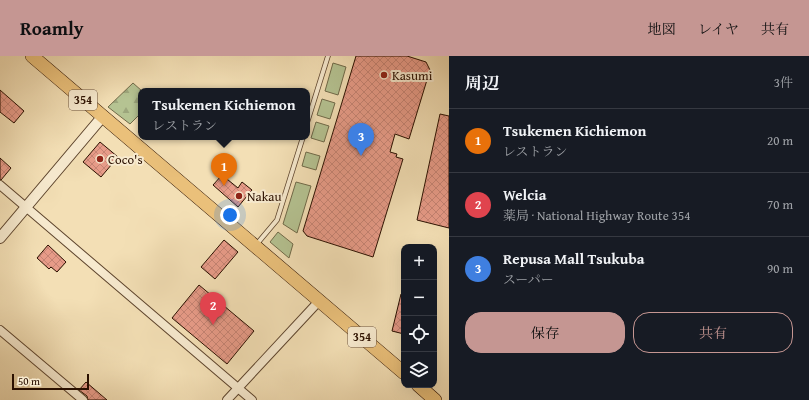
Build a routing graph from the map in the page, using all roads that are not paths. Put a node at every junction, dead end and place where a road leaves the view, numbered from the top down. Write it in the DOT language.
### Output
graph roads {
  1 [pos="32,56"];
  2 [pos="328,56"];
  3 [pos="310,114"];
  4 [pos="103,116"];
  5 [pos="302,140"];
  6 [pos="0,185"];
  7 [pos="26,207"];
  8 [pos="0,238"];
  9 [pos="255,246"];
  10 [pos="320,300"];
  11 [pos="0,330"];
  12 [pos="401,370"];
  13 [pos="238,388"];
  14 [pos="421,388"];
  15 [pos="83,400"];
  16 [pos="227,400"];
  17 [pos="252,400"];
  18 [pos="435,400"];
  1 -- 4 [label="highway, 354"];
  2 -- 3 [label="lane"];
  4 -- 7 [label="street"];
  4 -- 9 [label="highway, 354"];
  5 -- 9 [label="lane"];
  6 -- 7 [label="street"];
  7 -- 8 [label="street"];
  7 -- 13 [label="street"];
  9 -- 10 [label="highway, 354"];
  10 -- 12 [label="highway, 354"];
  10 -- 13 [label="street"];
  11 -- 15 [label="street"];
  13 -- 16 [label="street"];
  13 -- 17 [label="street"];
  14 -- 18 [label="highway"];
}
